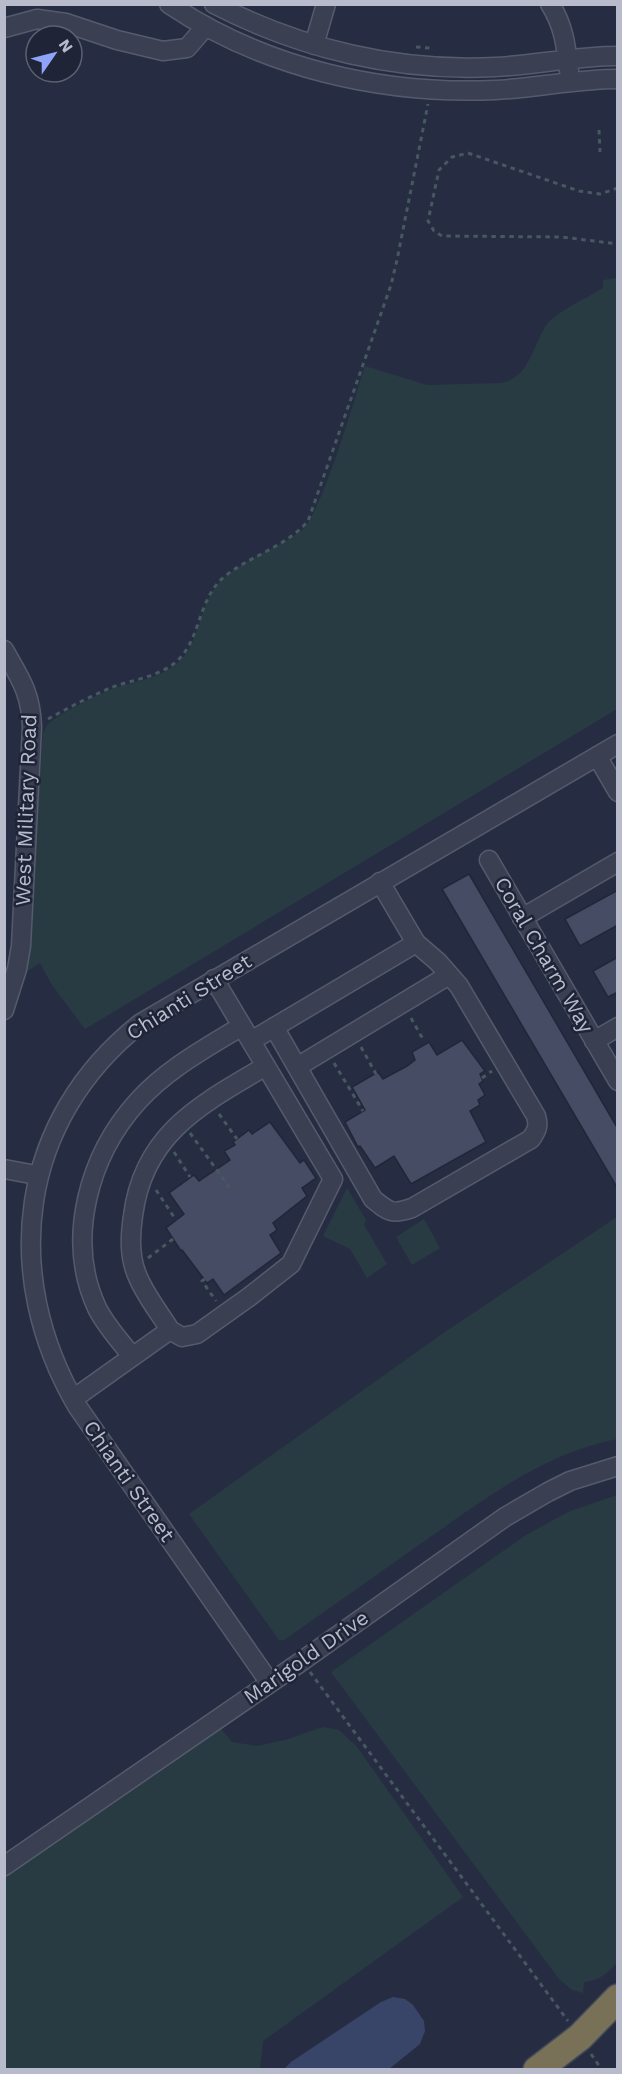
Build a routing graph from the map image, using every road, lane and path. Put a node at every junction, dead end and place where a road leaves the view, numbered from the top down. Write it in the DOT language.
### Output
graph roads {
  1 [pos="169,4"];
  2 [pos="214,4"];
  3 [pos="326,4"];
  4 [pos="550,4"];
  5 [pos="6,24"];
  6 [pos="206,26"];
  7 [pos="314,45"];
  8 [pos="408,46"];
  9 [pos="432,49"];
  10 [pos="618,56"];
  11 [pos="568,59"];
  12 [pos="618,79"];
  13 [pos="570,82"];
  14 [pos="428,95"];
  15 [pos="599,130"];
  16 [pos="600,152"];
  17 [pos="618,188"];
  18 [pos="618,244"];
  19 [pos="4,650"];
  20 [pos="32,726"];
  21 [pos="611,752"];
  22 [pos="618,792"];
  23 [pos="489,860"];
  24 [pos="618,862"];
  25 [pos="380,882"];
  26 [pos="522,918"];
  27 [pos="416,943"];
  28 [pos="449,975"];
  29 [pos="214,979"];
  30 [pos="4,1010"];
  31 [pos="408,1014"];
  32 [pos="274,1027"];
  33 [pos="618,1027"];
  34 [pos="246,1033"];
  35 [pos="424,1041"];
  36 [pos="594,1041"];
  37 [pos="358,1043"];
  38 [pos="332,1059"];
  39 [pos="266,1066"];
  40 [pos="297,1067"];
  41 [pos="496,1069"];
  42 [pos="375,1074"];
  43 [pos="482,1078"];
  44 [pos="618,1081"];
  45 [pos="216,1110"];
  46 [pos="363,1111"];
  47 [pos="189,1132"];
  48 [pos="237,1139"];
  49 [pos="173,1151"];
  50 [pos="4,1169"];
  51 [pos="36,1175"];
  52 [pos="190,1177"];
  53 [pos="153,1186"];
  54 [pos="232,1191"];
  55 [pos="176,1220"];
  56 [pos="173,1239"];
  57 [pos="148,1258"];
  58 [pos="205,1280"];
  59 [pos="219,1305"];
  60 [pos="170,1330"];
  61 [pos="132,1356"];
  62 [pos="73,1399"];
  63 [pos="618,1466"];
  64 [pos="302,1661"];
  65 [pos="270,1683"];
  66 [pos="4,1866"];
  67 [pos="618,1998"];
  68 [pos="580,2037"];
  69 [pos="537,2070"];
  70 [pos="602,2070"];
  1 -- 6 [label="street"];
  2 -- 7 [label="street"];
  3 -- 7 [label="street"];
  4 -- 11 [label="street"];
  5 -- 6 [label="street"];
  6 -- 13 [label="street"];
  7 -- 11 [label="street"];
  8 -- 9 [label="path"];
  10 -- 11 [label="street"];
  11 -- 13 [label="street"];
  12 -- 13 [label="street"];
  14 -- 20 [label="path"];
  15 -- 16 [label="path"];
  17 -- 18 [label="path"];
  19 -- 20 [label="street, West Military Road"];
  20 -- 30 [label="street, West Military Road"];
  21 -- 22 [label="street"];
  21 -- 25 [label="street, Chianti Street"];
  23 -- 26 [label="street, Coral Charm Way"];
  24 -- 26 [label="street"];
  25 -- 27 [label="street"];
  25 -- 29 [label="street, Chianti Street"];
  26 -- 36 [label="street, Coral Charm Way"];
  27 -- 28 [label="street"];
  27 -- 32 [label="street"];
  28 -- 40 [label="street"];
  28 -- 40 [label="street"];
  29 -- 34 [label="street"];
  29 -- 51 [label="street, Chianti Street"];
  31 -- 35 [label="path"];
  32 -- 34 [label="street"];
  32 -- 40 [label="street"];
  33 -- 36 [label="street"];
  34 -- 39 [label="street"];
  34 -- 61 [label="street"];
  36 -- 44 [label="street, Coral Charm Way"];
  37 -- 42 [label="path"];
  38 -- 46 [label="path"];
  39 -- 60 [label="street"];
  39 -- 60 [label="street"];
  41 -- 43 [label="path"];
  45 -- 48 [label="path"];
  47 -- 54 [label="path"];
  49 -- 52 [label="path"];
  50 -- 51 [label="street"];
  51 -- 62 [label="street, Chianti Street"];
  53 -- 55 [label="path"];
  56 -- 57 [label="path"];
  58 -- 59 [label="path"];
  60 -- 61 [label="street"];
  61 -- 62 [label="street"];
  62 -- 65 [label="street, Chianti Street"];
  63 -- 64 [label="street, Marigold Drive"];
  64 -- 65 [label="street, Marigold Drive"];
  64 -- 68 [label="path"];
  65 -- 66 [label="street, Marigold Drive"];
  67 -- 68 [label="highway"];
  68 -- 69 [label="highway"];
  68 -- 70 [label="path"];
}
